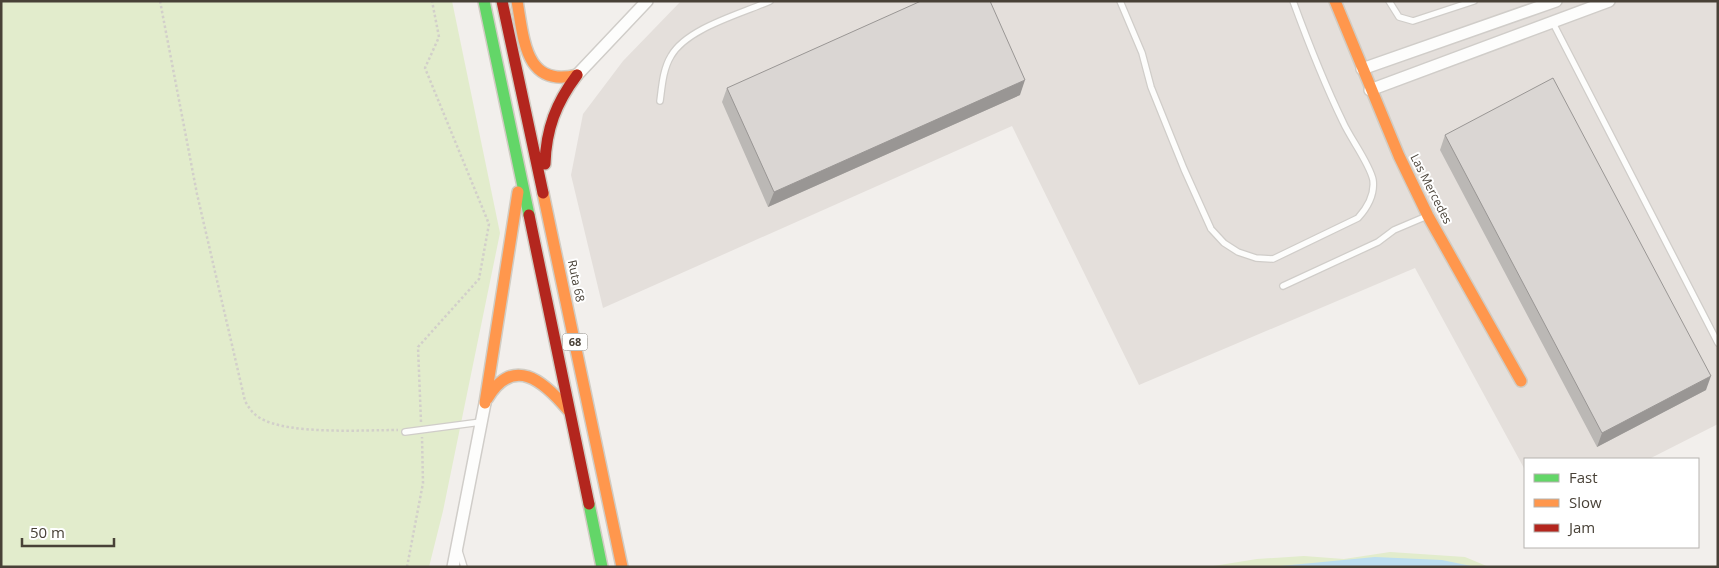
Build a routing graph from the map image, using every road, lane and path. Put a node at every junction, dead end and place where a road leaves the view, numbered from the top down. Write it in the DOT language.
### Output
graph roads {
  1 [pos="160,1"];
  2 [pos="432,1"];
  3 [pos="484,1"];
  4 [pos="502,1"];
  5 [pos="517,1"];
  6 [pos="647,1"];
  7 [pos="770,1"];
  8 [pos="1120,1"];
  9 [pos="1293,1"];
  10 [pos="1335,1"];
  11 [pos="1390,1"];
  12 [pos="1474,1"];
  13 [pos="1609,1"];
  14 [pos="1551,3"];
  15 [pos="1553,23"];
  16 [pos="1362,69"];
  17 [pos="577,75"];
  18 [pos="1370,90"];
  19 [pos="660,101"];
  20 [pos="520,180"];
  21 [pos="546,206"];
  22 [pos="1428,216"];
  23 [pos="1283,286"];
  24 [pos="1718,343"];
  25 [pos="1521,381"];
  26 [pos="485,404"];
  27 [pos="569,412"];
  28 [pos="481,422"];
  29 [pos="421,430"];
  30 [pos="404,431"];
  31 [pos="458,547"];
  32 [pos="408,567"];
  33 [pos="453,567"];
  34 [pos="464,567"];
  35 [pos="602,567"];
  36 [pos="622,567"];
  1 -- 30 [label="path"];
  2 -- 29 [label="path"];
  3 -- 20 [label="main road, 68"];
  4 -- 21 [label="main road, Ruta 68 / 68"];
  5 -- 17 [label="main road"];
  6 -- 17 [label="street"];
  7 -- 19 [label="lane"];
  8 -- 9 [label="lane"];
  10 -- 16 [label="main road, Las Mercedes"];
  11 -- 12 [label="lane"];
  13 -- 15 [label="street"];
  14 -- 15 [label="street"];
  14 -- 16 [label="street"];
  15 -- 18 [label="street"];
  15 -- 24 [label="lane"];
  16 -- 18 [label="main road, Las Mercedes"];
  17 -- 21 [label="main road"];
  18 -- 22 [label="main road, Las Mercedes"];
  20 -- 26 [label="main road"];
  20 -- 27 [label="main road, 68"];
  21 -- 36 [label="main road, Ruta 68 / 68"];
  22 -- 23 [label="lane"];
  22 -- 25 [label="main road, Las Mercedes"];
  26 -- 27 [label="main road"];
  26 -- 28 [label="street"];
  27 -- 35 [label="main road, 68"];
  28 -- 29 [label="lane"];
  28 -- 31 [label="street"];
  29 -- 30 [label="lane"];
  29 -- 32 [label="path"];
  31 -- 33 [label="street"];
  31 -- 34 [label="lane"];
}
